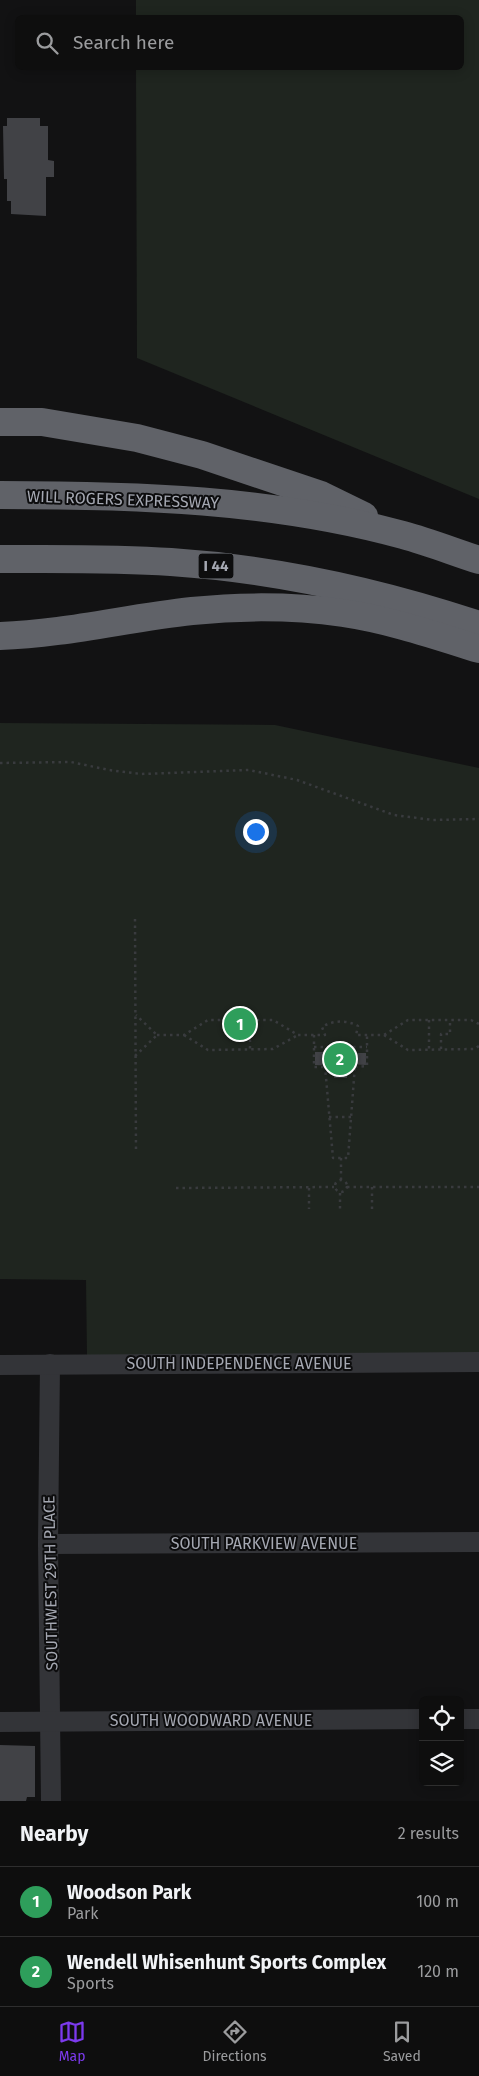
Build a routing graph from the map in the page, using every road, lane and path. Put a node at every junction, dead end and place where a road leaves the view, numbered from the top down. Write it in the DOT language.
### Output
graph roads {
  1 [pos="0,422"];
  2 [pos="0,495"];
  3 [pos="403,535"];
  4 [pos="0,559"];
  5 [pos="479,560"];
  6 [pos="479,625"];
  7 [pos="0,636"];
  8 [pos="479,648"];
  9 [pos="0,763"];
  10 [pos="479,819"];
  11 [pos="135,919"];
  12 [pos="135,1015"];
  13 [pos="250,1020"];
  14 [pos="429,1020"];
  15 [pos="450,1020"];
  16 [pos="479,1024"];
  17 [pos="157,1035"];
  18 [pos="184,1035"];
  19 [pos="298,1035"];
  20 [pos="314,1035"];
  21 [pos="367,1035"];
  22 [pos="384,1035"];
  23 [pos="479,1046"];
  24 [pos="314,1047"];
  25 [pos="367,1047"];
  26 [pos="441,1049"];
  27 [pos="250,1050"];
  28 [pos="429,1050"];
  29 [pos="135,1056"];
  30 [pos="352,1116"];
  31 [pos="329,1117"];
  32 [pos="136,1152"];
  33 [pos="341,1158"];
  34 [pos="341,1180"];
  35 [pos="479,1187"];
  36 [pos="176,1188"];
  37 [pos="309,1188"];
  38 [pos="334,1188"];
  39 [pos="347,1188"];
  40 [pos="372,1188"];
  41 [pos="340,1193"];
  42 [pos="309,1209"];
  43 [pos="340,1209"];
  44 [pos="372,1209"];
  45 [pos="479,1362"];
  46 [pos="50,1364"];
  47 [pos="0,1365"];
  48 [pos="479,1542"];
  49 [pos="48,1544"];
  50 [pos="419,1719"];
  51 [pos="464,1719"];
  52 [pos="479,1719"];
  53 [pos="51,1720"];
  54 [pos="0,1722"];
  55 [pos="51,1801"];
  1 -- 3 [label="highway"];
  2 -- 3 [label="highway, WILL ROGERS EXPRESSWAY"];
  3 -- 5 [label="highway, WILL ROGERS EXPRESSWAY"];
  4 -- 6 [label="highway, I 44"];
  7 -- 8 [label="highway"];
  9 -- 10 [label="path"];
  11 -- 12 [label="path"];
  12 -- 17 [label="path"];
  12 -- 29 [label="path"];
  13 -- 18 [label="path"];
  13 -- 19 [label="path"];
  13 -- 27 [label="path"];
  14 -- 15 [label="path"];
  14 -- 22 [label="path"];
  14 -- 28 [label="path"];
  15 -- 16 [label="path"];
  15 -- 26 [label="path"];
  17 -- 18 [label="path"];
  17 -- 29 [label="path"];
  18 -- 27 [label="path"];
  19 -- 20 [label="path"];
  19 -- 27 [label="path"];
  20 -- 21 [label="path"];
  20 -- 24 [label="path"];
  21 -- 22 [label="path"];
  21 -- 25 [label="path"];
  22 -- 28 [label="path"];
  23 -- 26 [label="path"];
  24 -- 25 [label="path"];
  24 -- 31 [label="path"];
  25 -- 30 [label="path"];
  26 -- 28 [label="path"];
  29 -- 32 [label="path"];
  30 -- 31 [label="path"];
  30 -- 33 [label="path"];
  31 -- 33 [label="path"];
  33 -- 34 [label="path"];
  34 -- 38 [label="path"];
  34 -- 39 [label="path"];
  35 -- 40 [label="path"];
  36 -- 37 [label="path"];
  37 -- 38 [label="path"];
  37 -- 42 [label="path"];
  38 -- 41 [label="path"];
  39 -- 40 [label="path"];
  39 -- 41 [label="path"];
  40 -- 44 [label="path"];
  41 -- 43 [label="path"];
  45 -- 46 [label="street, SOUTH INDEPENDENCE AVENUE"];
  46 -- 47 [label="street, SOUTH INDEPENDENCE AVENUE"];
  46 -- 49 [label="street, SOUTHWEST 29TH PLACE"];
  48 -- 49 [label="street, SOUTH PARKVIEW AVENUE"];
  49 -- 53 [label="street, SOUTHWEST 29TH PLACE"];
  50 -- 53 [label="street, SOUTH WOODWARD AVENUE"];
  51 -- 52 [label="street"];
  53 -- 54 [label="street, SOUTH WOODWARD AVENUE"];
  53 -- 55 [label="street, SOUTHWEST 29TH PLACE"];
}
